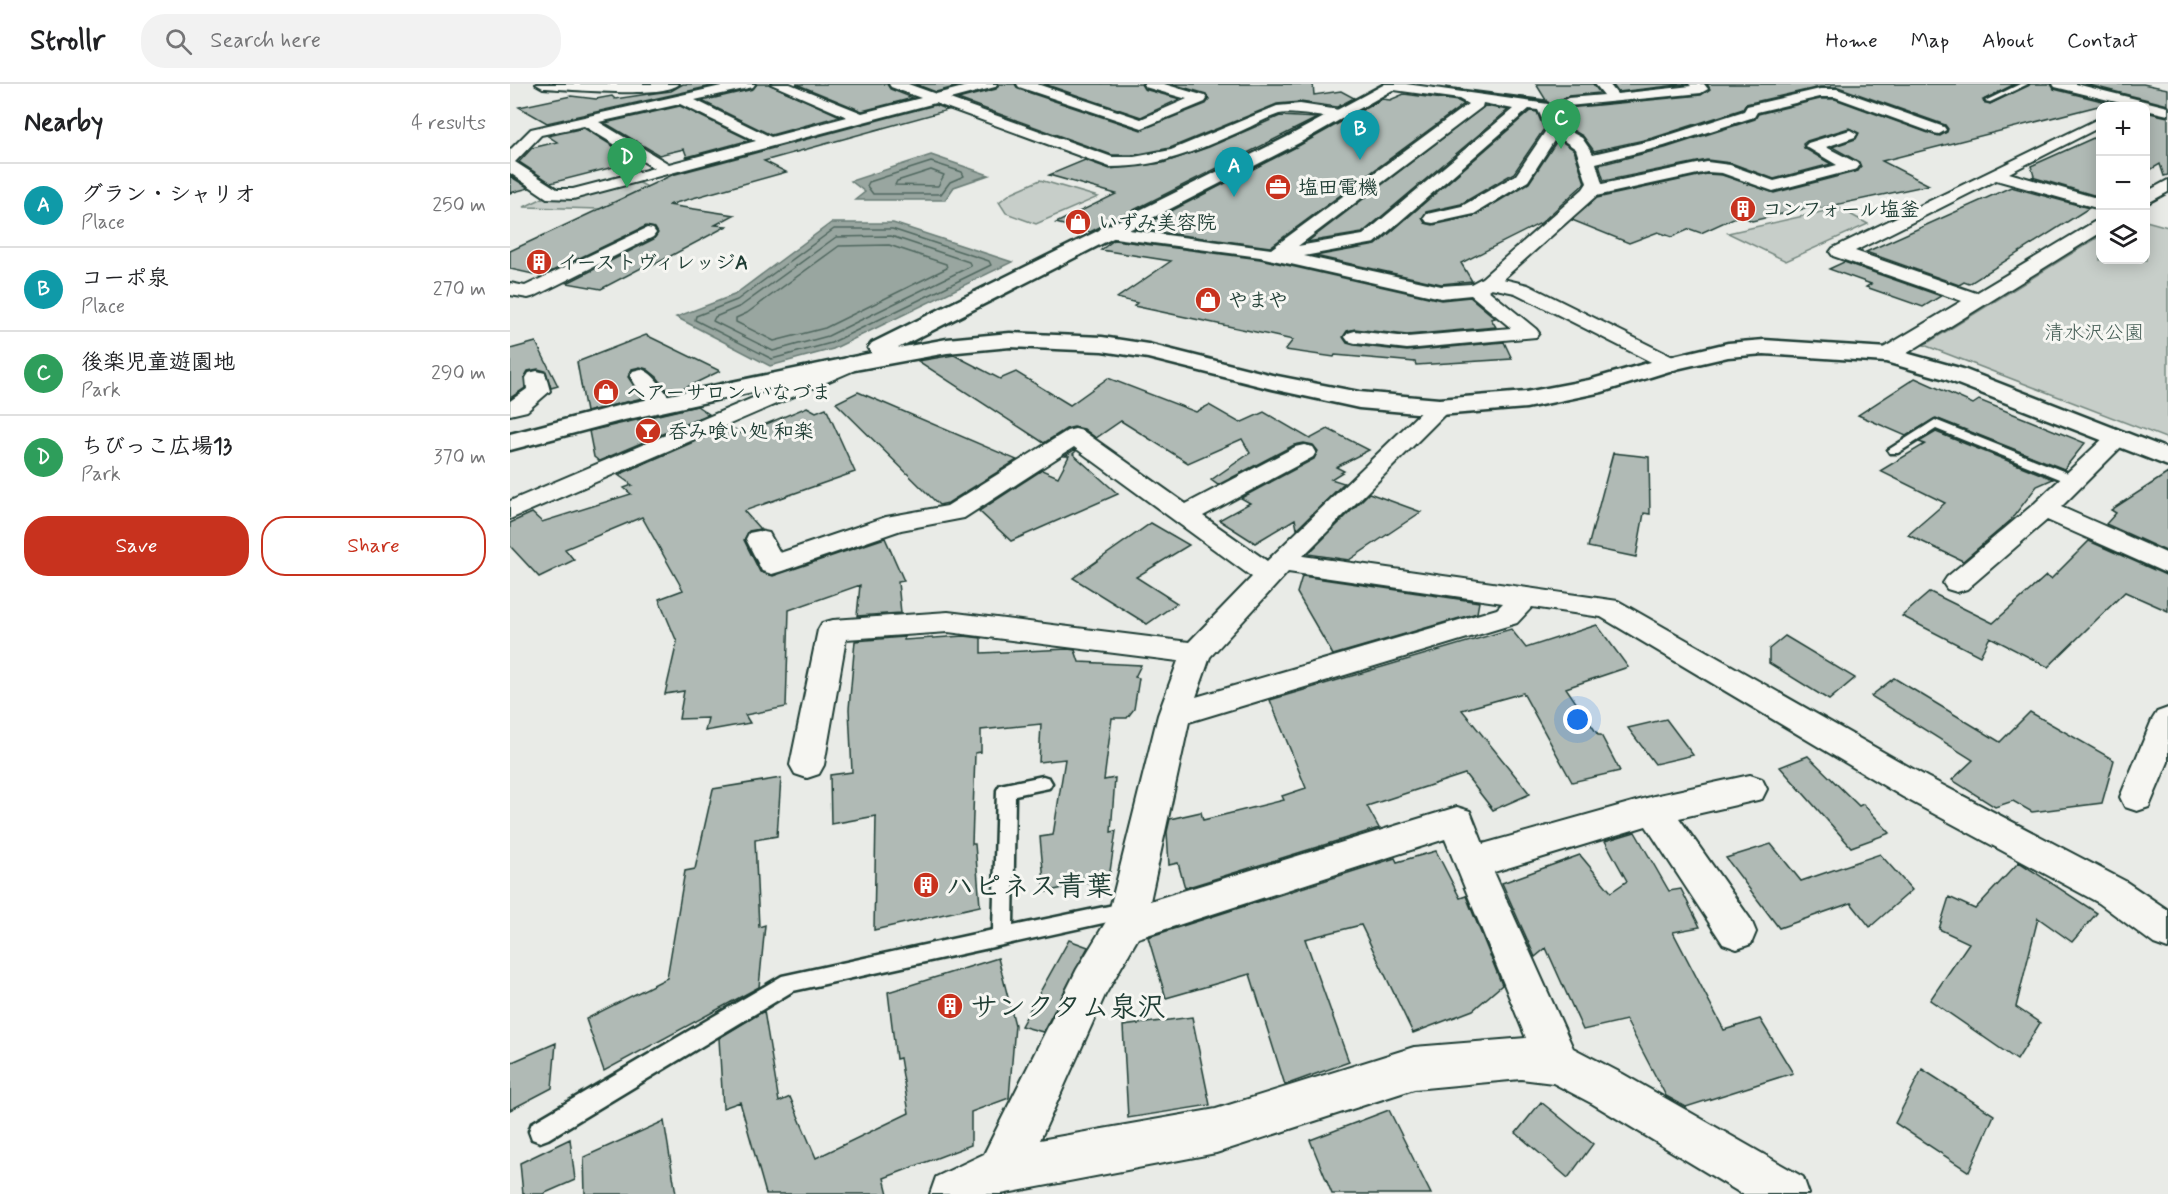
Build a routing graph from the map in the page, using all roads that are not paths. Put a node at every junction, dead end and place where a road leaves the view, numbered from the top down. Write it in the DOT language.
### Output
graph roads {
  1 [pos="543,84"];
  2 [pos="672,84"];
  3 [pos="748,84"];
  4 [pos="778,84"];
  5 [pos="896,84"];
  6 [pos="990,84"];
  7 [pos="1024,84"];
  8 [pos="1150,84"];
  9 [pos="1602,84"];
  10 [pos="1696,84"];
  11 [pos="2025,84"];
  12 [pos="2060,84"];
  13 [pos="1394,85"];
  14 [pos="2159,94"];
  15 [pos="1461,95"];
  16 [pos="1614,98"];
  17 [pos="681,99"];
  18 [pos="934,99"];
  19 [pos="1495,99"];
  20 [pos="1988,101"];
  21 [pos="1568,102"];
  22 [pos="2123,102"];
  23 [pos="2141,102"];
  24 [pos="569,107"];
  25 [pos="2150,108"];
  26 [pos="2168,111"];
  27 [pos="1339,114"];
  28 [pos="861,118"];
  29 [pos="588,120"];
  30 [pos="2096,124"];
  31 [pos="1554,129"];
  32 [pos="1939,130"];
  33 [pos="1850,134"];
  34 [pos="769,142"];
  35 [pos="510,159"];
  36 [pos="1589,160"];
  37 [pos="510,166"];
  38 [pos="667,169"];
  39 [pos="1994,174"];
  40 [pos="2168,185"];
  41 [pos="1590,192"];
  42 [pos="2150,197"];
  43 [pos="2150,198"];
  44 [pos="2168,201"];
  45 [pos="2096,203"];
  46 [pos="1433,218"];
  47 [pos="2096,228"];
  48 [pos="1107,232"];
  49 [pos="647,233"];
  50 [pos="1273,256"];
  51 [pos="1482,285"];
  52 [pos="510,289"];
  53 [pos="1978,300"];
  54 [pos="1355,337"];
  55 [pos="1888,355"];
  56 [pos="849,364"];
  57 [pos="1669,364"];
  58 [pos="641,376"];
  59 [pos="537,378"];
  60 [pos="663,404"];
  61 [pos="1439,407"];
  62 [pos="510,408"];
  63 [pos="2117,438"];
  64 [pos="510,442"];
  65 [pos="1894,450"];
  66 [pos="1304,452"];
  67 [pos="2168,458"];
  68 [pos="2074,480"];
  69 [pos="2044,509"];
  70 [pos="510,512"];
  71 [pos="1184,515"];
  72 [pos="759,539"];
  73 [pos="2168,565"];
  74 [pos="1275,569"];
  75 [pos="1957,583"];
  76 [pos="1525,596"];
  77 [pos="1196,653"];
  78 [pos="1174,715"];
  79 [pos="2168,720"];
  80 [pos="807,765"];
  81 [pos="1043,783"];
  82 [pos="1750,789"];
  83 [pos="2137,797"];
  84 [pos="1654,810"];
  85 [pos="1472,863"];
  86 [pos="1126,917"];
  87 [pos="1737,932"];
  88 [pos="2168,932"];
  89 [pos="1003,937"];
  90 [pos="1558,1062"];
  91 [pos="540,1131"];
  92 [pos="1000,1170"];
  93 [pos="953,1194"];
  94 [pos="1786,1194"];
  1 -- 2 [label="street"];
  3 -- 17 [label="street"];
  4 -- 28 [label="street"];
  5 -- 18 [label="street"];
  6 -- 18 [label="street"];
  7 -- 8 [label="street"];
  9 -- 16 [label="street"];
  10 -- 16 [label="street"];
  11 -- 20 [label="lane"];
  12 -- 22 [label="street"];
  13 -- 15 [label="street"];
  13 -- 27 [label="street"];
  14 -- 23 [label="street"];
  15 -- 19 [label="street"];
  15 -- 50 [label="street"];
  16 -- 21 [label="street"];
  17 -- 29 [label="street"];
  17 -- 34 [label="street"];
  18 -- 27 [label="street"];
  18 -- 28 [label="street"];
  19 -- 31 [label="street"];
  19 -- 50 [label="street"];
  24 -- 29 [label="street"];
  25 -- 26 [label="street"];
  27 -- 48 [label="street"];
  28 -- 34 [label="street"];
  29 -- 35 [label="street"];
  29 -- 38 [label="street"];
  30 -- 39 [label="street"];
  31 -- 36 [label="street"];
  31 -- 46 [label="street"];
  32 -- 36 [label="street"];
  33 -- 41 [label="street"];
  34 -- 38 [label="street"];
  36 -- 41 [label="street"];
  37 -- 38 [label="street"];
  39 -- 45 [label="street"];
  39 -- 53 [label="street"];
  40 -- 42 [label="street"];
  41 -- 51 [label="street"];
  43 -- 44 [label="street"];
  47 -- 53 [label="street"];
  48 -- 50 [label="street"];
  48 -- 56 [label="street"];
  49 -- 52 [label="street"];
  50 -- 51 [label="street"];
  51 -- 54 [label="street"];
  51 -- 57 [label="street"];
  53 -- 55 [label="street"];
  55 -- 57 [label="street"];
  55 -- 63 [label="street"];
  56 -- 60 [label="street"];
  56 -- 61 [label="street"];
  56 -- 70 [label="street"];
  57 -- 61 [label="street"];
  58 -- 60 [label="street"];
  59 -- 62 [label="street"];
  60 -- 64 [label="street"];
  61 -- 74 [label="street"];
  63 -- 67 [label="street"];
  63 -- 68 [label="street"];
  65 -- 68 [label="lane"];
  66 -- 71 [label="street"];
  68 -- 69 [label="street"];
  69 -- 73 [label="street"];
  69 -- 75 [label="street"];
  71 -- 72 [label="street"];
  71 -- 74 [label="street"];
  74 -- 76 [label="street"];
  74 -- 77 [label="street"];
  76 -- 78 [label="street"];
  76 -- 88 [label="street"];
  77 -- 78 [label="street"];
  77 -- 80 [label="street"];
  78 -- 86 [label="street"];
  79 -- 83 [label="street"];
  81 -- 89 [label="lane"];
  82 -- 84 [label="street"];
  84 -- 85 [label="street"];
  84 -- 87 [label="street"];
  85 -- 86 [label="street"];
  85 -- 90 [label="street"];
  86 -- 89 [label="lane"];
  86 -- 92 [label="street"];
  89 -- 91 [label="lane"];
  90 -- 92 [label="street"];
  90 -- 94 [label="street"];
  92 -- 93 [label="street"];
}
